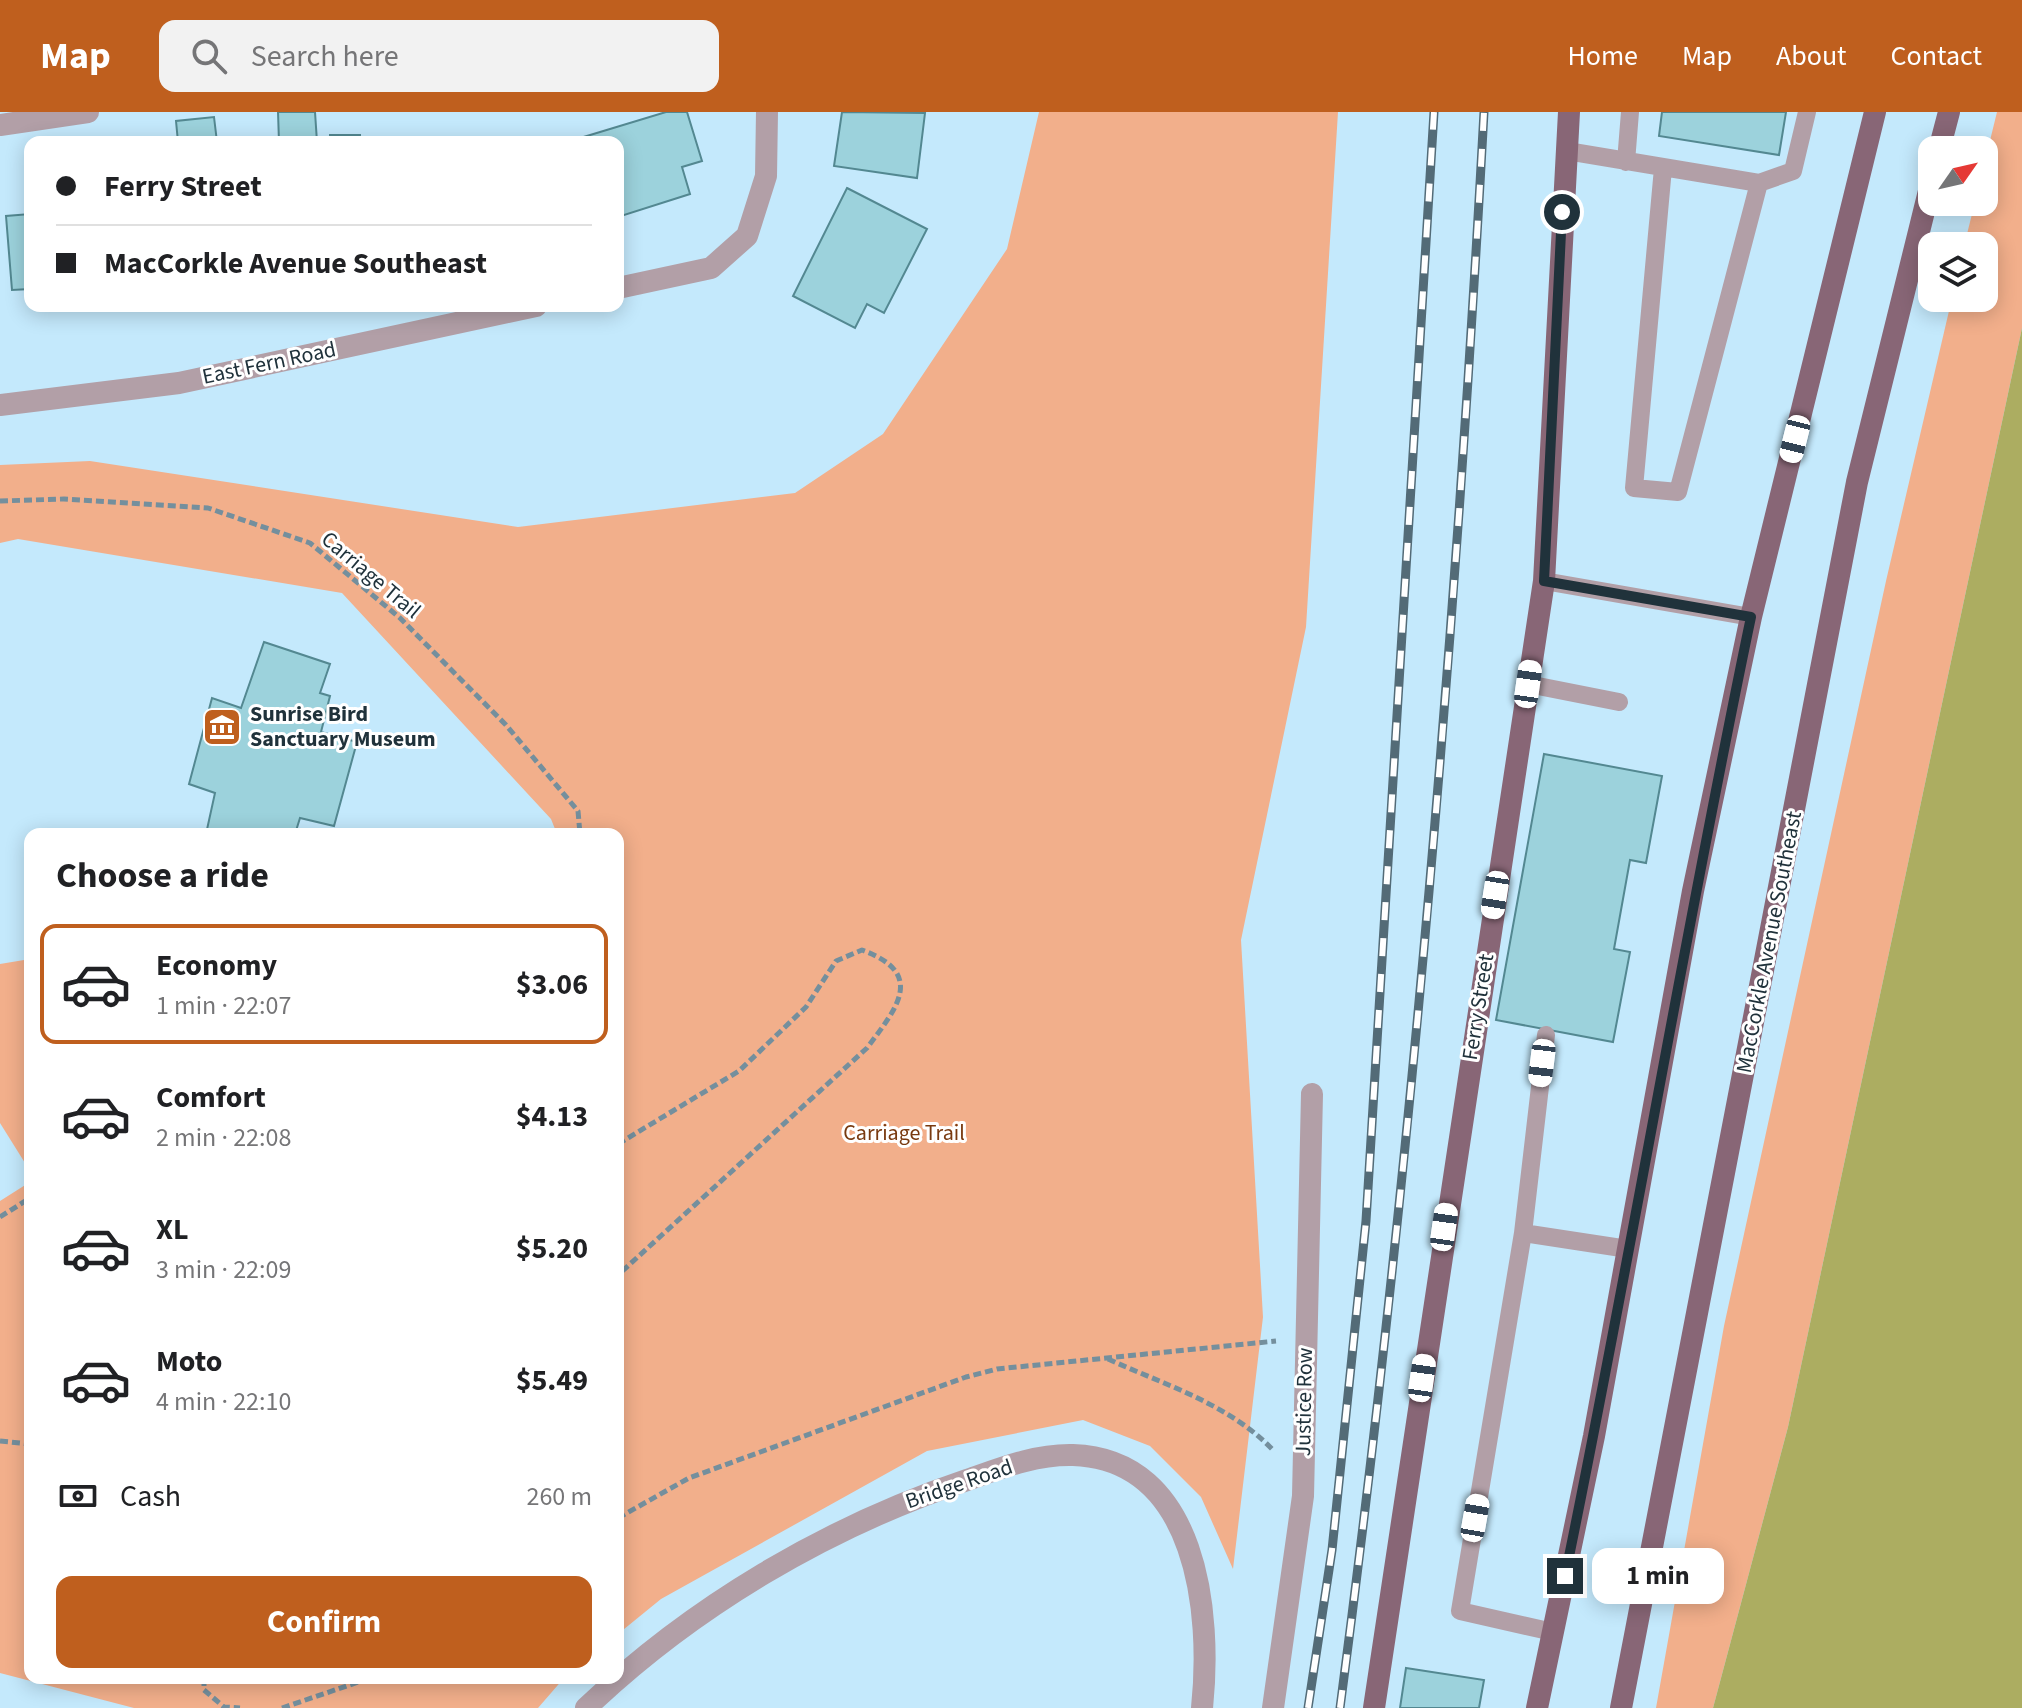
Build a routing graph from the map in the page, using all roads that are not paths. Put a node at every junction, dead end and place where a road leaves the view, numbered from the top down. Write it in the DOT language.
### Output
graph roads {
  1 [pos="88,112"];
  2 [pos="767,112"];
  3 [pos="1569,112"];
  4 [pos="1630,112"];
  5 [pos="1807,112"];
  6 [pos="1875,112"];
  7 [pos="1949,112"];
  8 [pos="0,125"];
  9 [pos="1943,136"];
  10 [pos="1567,151"];
  11 [pos="1626,162"];
  12 [pos="1663,168"];
  13 [pos="1759,183"];
  14 [pos="1923,216"];
  15 [pos="624,287"];
  16 [pos="508,312"];
  17 [pos="0,405"];
  18 [pos="1544,581"];
  19 [pos="1751,617"];
  20 [pos="1528,684"];
  21 [pos="1619,702"];
  22 [pos="1546,1035"];
  23 [pos="1312,1094"];
  24 [pos="1523,1233"];
  25 [pos="1628,1249"];
  26 [pos="1553,1632"];
  27 [pos="624,1673"];
  28 [pos="612,1684"];
  29 [pos="586,1708"];
  30 [pos="1202,1708"];
  31 [pos="1273,1708"];
  32 [pos="1374,1708"];
  33 [pos="1537,1708"];
  34 [pos="1621,1708"];
  1 -- 8 [label="street"];
  2 -- 15 [label="street"];
  3 -- 10 [label="main road, Ferry Street"];
  4 -- 11 [label="lane"];
  5 -- 13 [label="lane"];
  6 -- 19 [label="main road"];
  7 -- 9 [label="main road"];
  10 -- 11 [label="lane"];
  10 -- 18 [label="main road, Ferry Street"];
  11 -- 12 [label="lane"];
  12 -- 13 [label="lane"];
  12 -- 13 [label="lane"];
  14 -- 34 [label="main road, MacCorkle Avenue Southeast"];
  16 -- 17 [label="street, East Fern Road"];
  18 -- 19 [label="lane"];
  18 -- 20 [label="main road, Ferry Street"];
  19 -- 25 [label="main road"];
  20 -- 21 [label="lane"];
  20 -- 32 [label="main road, Ferry Street"];
  22 -- 24 [label="lane"];
  23 -- 31 [label="street, Justice Row"];
  24 -- 25 [label="lane"];
  24 -- 26 [label="lane"];
  25 -- 26 [label="main road"];
  26 -- 33 [label="main road"];
  27 -- 30 [label="street, Bridge Road"];
  28 -- 29 [label="street, Bridge Road"];
}
